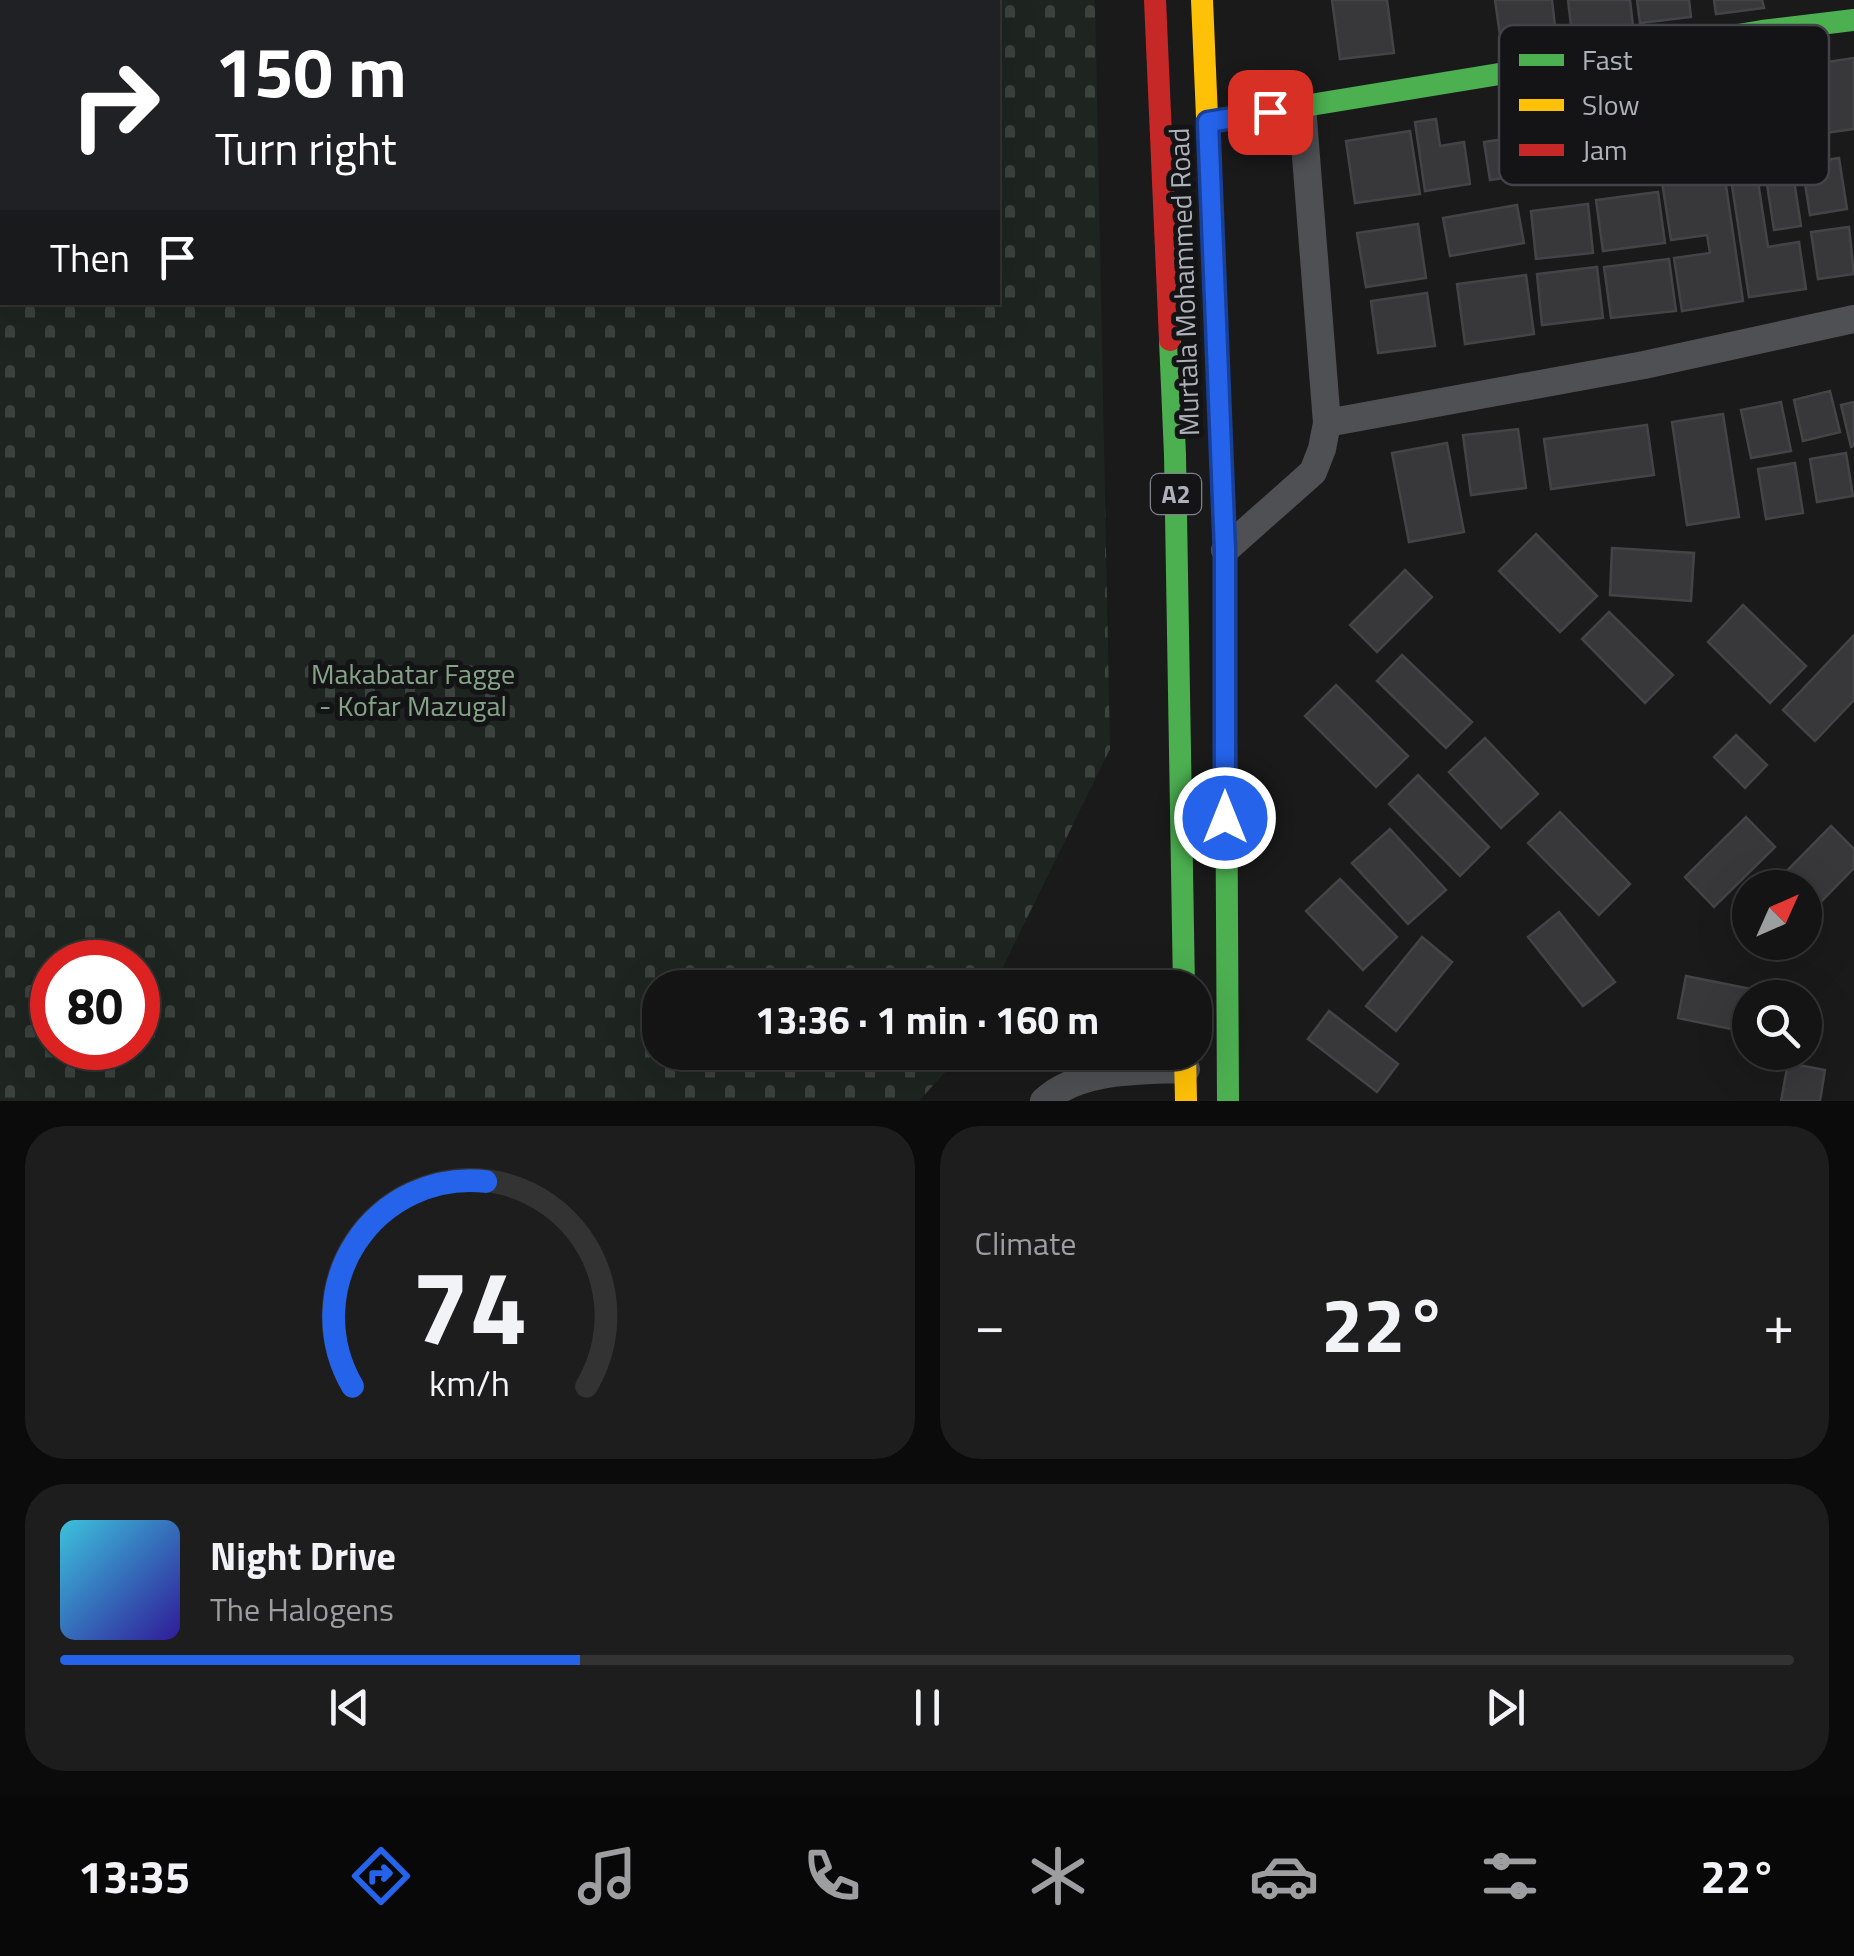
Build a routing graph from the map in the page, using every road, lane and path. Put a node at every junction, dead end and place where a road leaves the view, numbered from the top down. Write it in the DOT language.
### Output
graph roads {
  1 [pos="1155,0"];
  2 [pos="1202,0"];
  3 [pos="1854,20"];
  4 [pos="1808,25"];
  5 [pos="1499,73"];
  6 [pos="1302,106"];
  7 [pos="1208,122"];
  8 [pos="1854,319"];
  9 [pos="1327,423"];
  10 [pos="1225,550"];
  11 [pos="1184,970"];
  12 [pos="1131,1070"];
  13 [pos="1185,1070"];
  14 [pos="1044,1101"];
  15 [pos="1186,1101"];
  16 [pos="1228,1101"];
  1 -- 11 [label="main road, Murtala Mohammed Road / A2"];
  2 -- 7 [label="main road, Murtala Mohammed Road / A2"];
  3 -- 4 [label="main road"];
  5 -- 6 [label="main road"];
  6 -- 7 [label="main road"];
  6 -- 9 [label="street"];
  7 -- 10 [label="main road, Murtala Mohammed Road / A2"];
  8 -- 9 [label="street"];
  9 -- 10 [label="street"];
  10 -- 16 [label="main road, Murtala Mohammed Road / A2"];
  12 -- 14 [label="street"];
  13 -- 15 [label="main road"];
}
